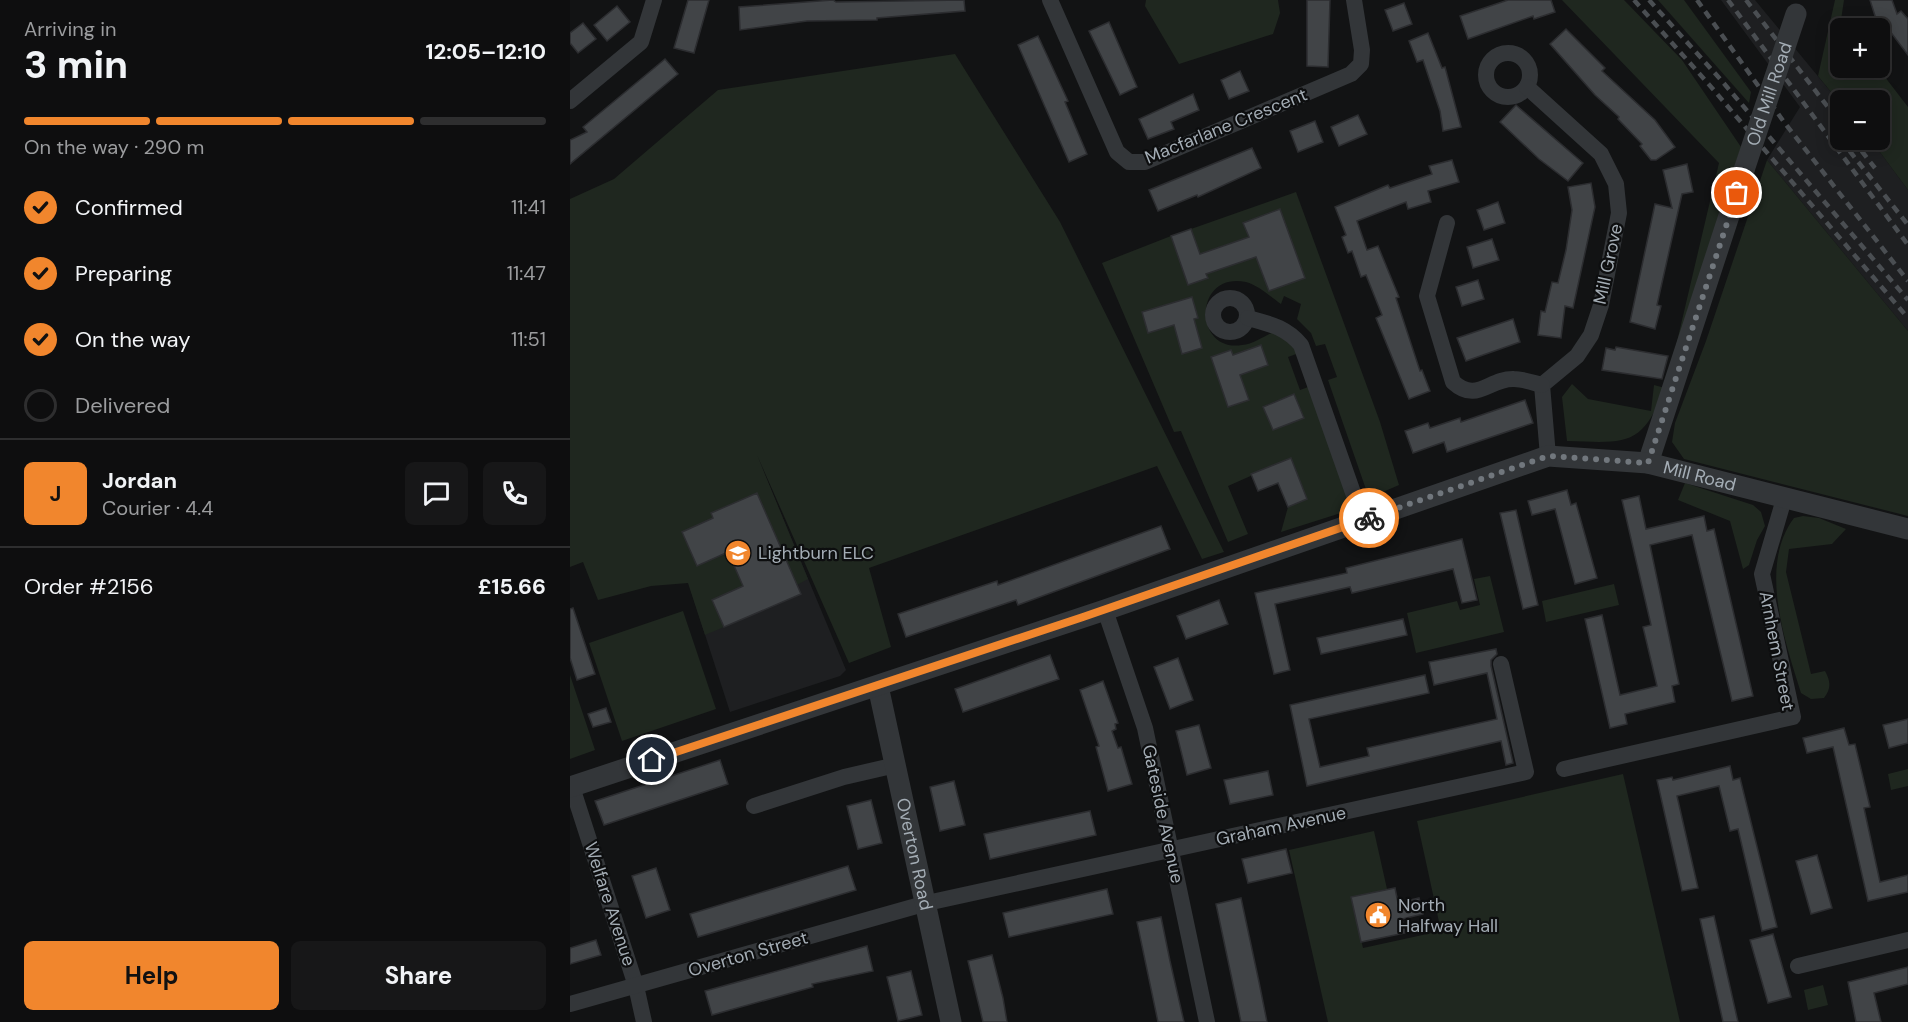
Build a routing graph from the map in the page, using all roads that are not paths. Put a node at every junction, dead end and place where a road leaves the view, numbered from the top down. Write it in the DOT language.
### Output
graph roads {
  1 [pos="654,0"];
  2 [pos="1050,0"];
  3 [pos="1354,0"];
  4 [pos="1799,7"];
  5 [pos="1527,87"];
  6 [pos="570,101"];
  7 [pos="1447,223"];
  8 [pos="1248,318"];
  9 [pos="1542,385"];
  10 [pos="1548,456"];
  11 [pos="1648,463"];
  12 [pos="1784,499"];
  13 [pos="1363,521"];
  14 [pos="1908,529"];
  15 [pos="1105,610"];
  16 [pos="1502,664"];
  17 [pos="878,686"];
  18 [pos="896,765"];
  19 [pos="1564,769"];
  20 [pos="571,787"];
  21 [pos="754,806"];
  22 [pos="1172,850"];
  23 [pos="927,903"];
  24 [pos="1908,940"];
  25 [pos="1798,966"];
  26 [pos="636,986"];
  27 [pos="570,1004"];
  28 [pos="644,1022"];
  29 [pos="951,1022"];
  30 [pos="1207,1022"];
  1 -- 6 [label="street"];
  2 -- 3 [label="street, Macfarlane Crescent"];
  4 -- 11 [label="street, Old Mill Road, bridge"];
  5 -- 9 [label="street, Mill Grove"];
  7 -- 9 [label="street"];
  8 -- 13 [label="street"];
  9 -- 10 [label="street"];
  10 -- 11 [label="street, Mill Road"];
  10 -- 13 [label="street, Mill Road"];
  11 -- 12 [label="street, Mill Road"];
  12 -- 14 [label="street, Mill Road"];
  12 -- 19 [label="street, Arnhem Street"];
  13 -- 15 [label="street, Mill Road"];
  15 -- 17 [label="street, Mill Road"];
  15 -- 22 [label="street, Gateside Avenue"];
  16 -- 22 [label="street, Graham Avenue"];
  17 -- 18 [label="street, Overton Road"];
  17 -- 20 [label="street, Mill Road"];
  18 -- 21 [label="street"];
  18 -- 23 [label="street, Overton Road"];
  20 -- 26 [label="street, Welfare Avenue"];
  22 -- 23 [label="street, Graham Avenue"];
  22 -- 30 [label="street, Gateside Avenue"];
  23 -- 26 [label="street, Overton Street"];
  23 -- 29 [label="street, Overton Road"];
  24 -- 25 [label="street"];
  26 -- 27 [label="street, Overton Street"];
  26 -- 28 [label="street, Welfare Avenue"];
}
